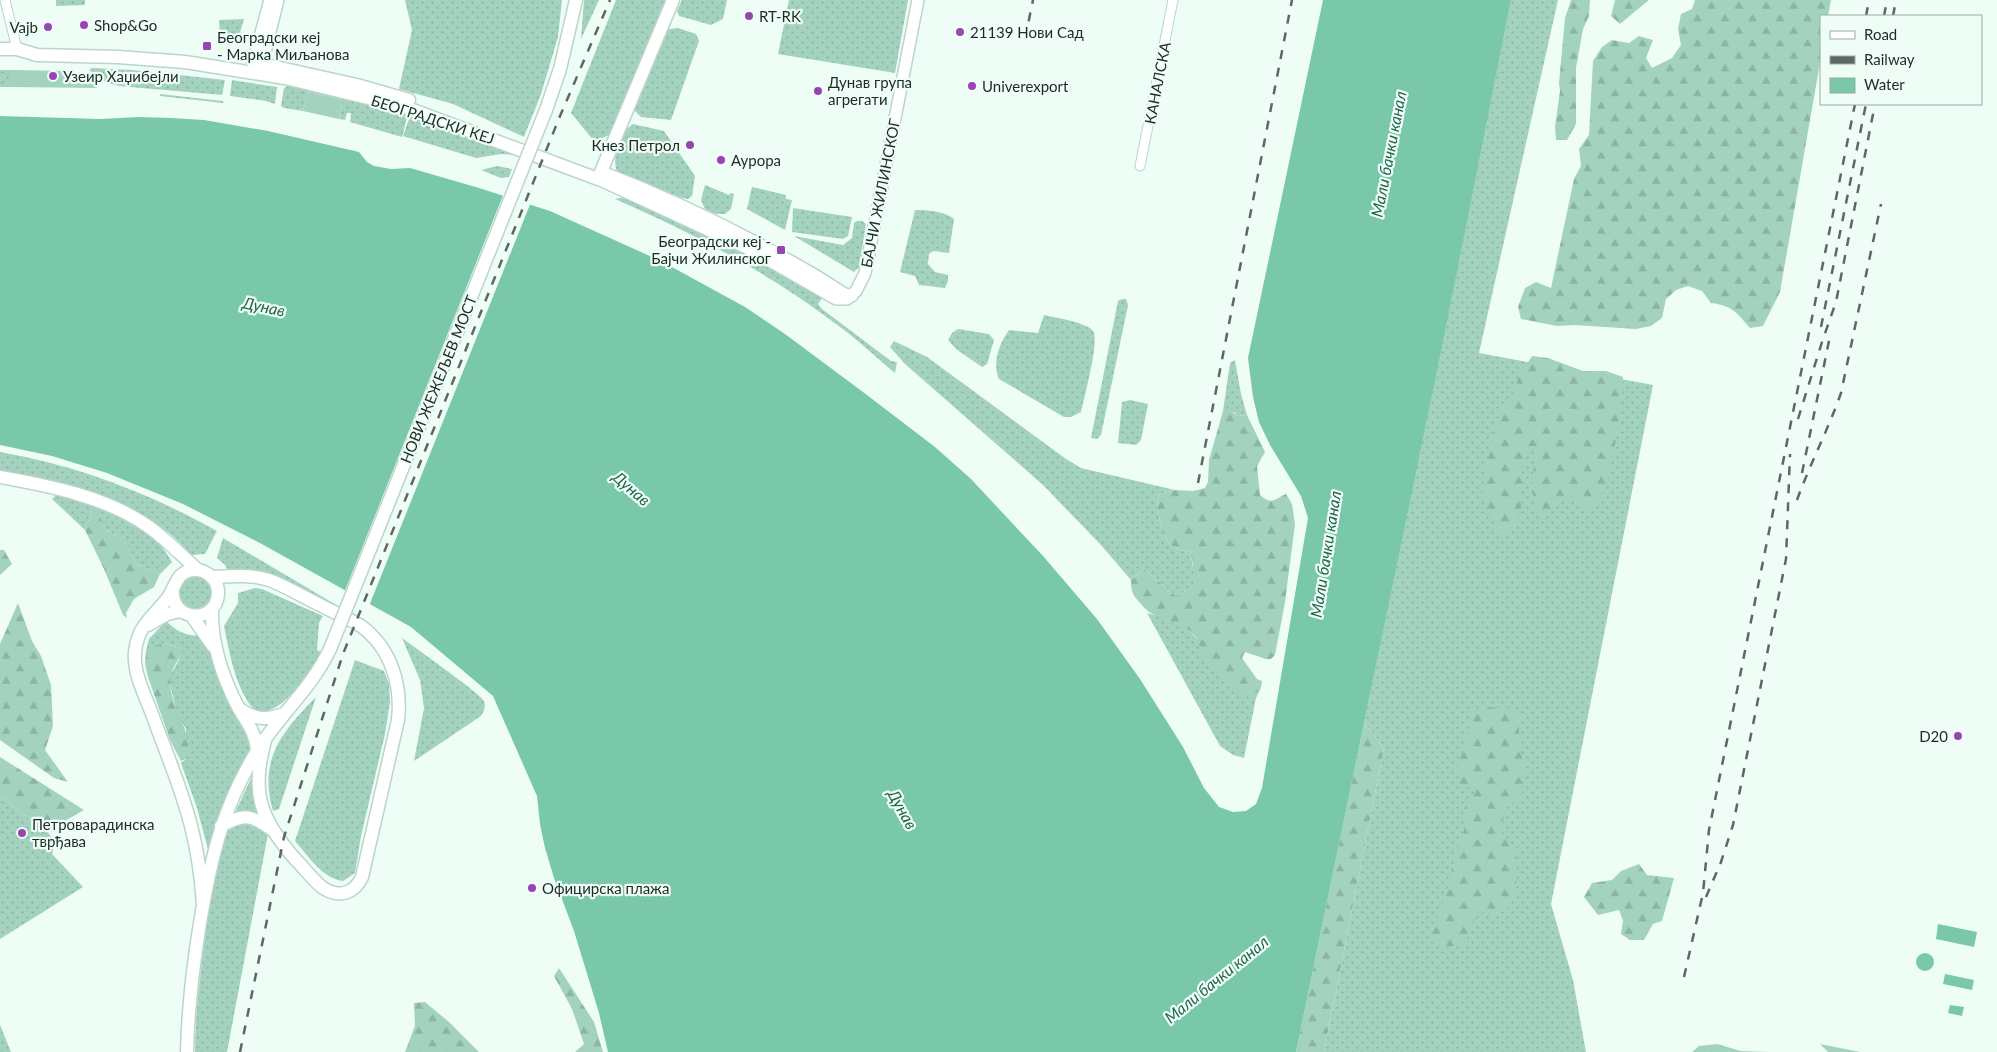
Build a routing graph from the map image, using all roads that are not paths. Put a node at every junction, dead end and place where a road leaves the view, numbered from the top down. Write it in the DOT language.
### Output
graph roads {
  1 [pos="5,0"];
  2 [pos="270,0"];
  3 [pos="278,0"];
  4 [pos="576,0"];
  5 [pos="673,0"];
  6 [pos="918,0"];
  7 [pos="1173,0"];
  8 [pos="0,49"];
  9 [pos="17,49"];
  10 [pos="257,66"];
  11 [pos="1140,166"];
  12 [pos="600,175"];
  13 [pos="838,295"];
  14 [pos="0,477"];
  15 [pos="165,540"];
  16 [pos="198,570"];
  17 [pos="180,576"];
  18 [pos="212,577"];
  19 [pos="245,577"];
  20 [pos="173,588"];
  21 [pos="218,596"];
  22 [pos="212,610"];
  23 [pos="186,613"];
  24 [pos="141,629"];
  25 [pos="216,650"];
  26 [pos="238,707"];
  27 [pos="284,714"];
  28 [pos="266,737"];
  29 [pos="258,750"];
  30 [pos="222,826"];
  31 [pos="273,832"];
  32 [pos="203,906"];
  33 [pos="188,1052"];
  1 -- 9 [label="street"];
  2 -- 10 [label="street"];
  3 -- 10 [label="street"];
  4 -- 27 [label="main road, НОВИ ЖЕЖЕЉЕВ МОСТ, bridge"];
  5 -- 12 [label="main road"];
  6 -- 13 [label="street, БАЈЧИ ЖИЛИНСКОГ"];
  7 -- 11 [label="street, КАНАЛСКА"];
  8 -- 9 [label="main road, БЕОГРАДСКИ КЕЈ"];
  9 -- 10 [label="main road, БЕОГРАДСКИ КЕЈ"];
  10 -- 12 [label="main road, БЕОГРАДСКИ КЕЈ"];
  12 -- 13 [label="street, БЕОГРАДСКИ КЕЈ"];
  14 -- 15 [label="main road"];
  15 -- 16 [label="main road"];
  15 -- 17 [label="main road"];
  16 -- 17 [label="main road"];
  16 -- 18 [label="main road"];
  17 -- 20 [label="main road"];
  18 -- 19 [label="main road"];
  18 -- 21 [label="main road"];
  19 -- 21 [label="main road"];
  19 -- 31 [label="main road"];
  20 -- 23 [label="main road"];
  20 -- 24 [label="main road"];
  21 -- 22 [label="main road"];
  22 -- 23 [label="main road"];
  22 -- 25 [label="main road"];
  23 -- 24 [label="main road"];
  23 -- 25 [label="main road"];
  24 -- 32 [label="main road"];
  25 -- 26 [label="main road"];
  26 -- 27 [label="main road"];
  26 -- 29 [label="main road"];
  27 -- 28 [label="main road, НОВИ ЖЕЖЕЉЕВ МОСТ"];
  28 -- 29 [label="main road, НОВИ ЖЕЖЕЉЕВ МОСТ"];
  28 -- 31 [label="main road"];
  29 -- 30 [label="main road, НОВИ ЖЕЖЕЉЕВ МОСТ"];
  30 -- 31 [label="main road"];
  30 -- 32 [label="main road, НОВИ ЖЕЖЕЉЕВ МОСТ"];
  32 -- 33 [label="main road"];
}
